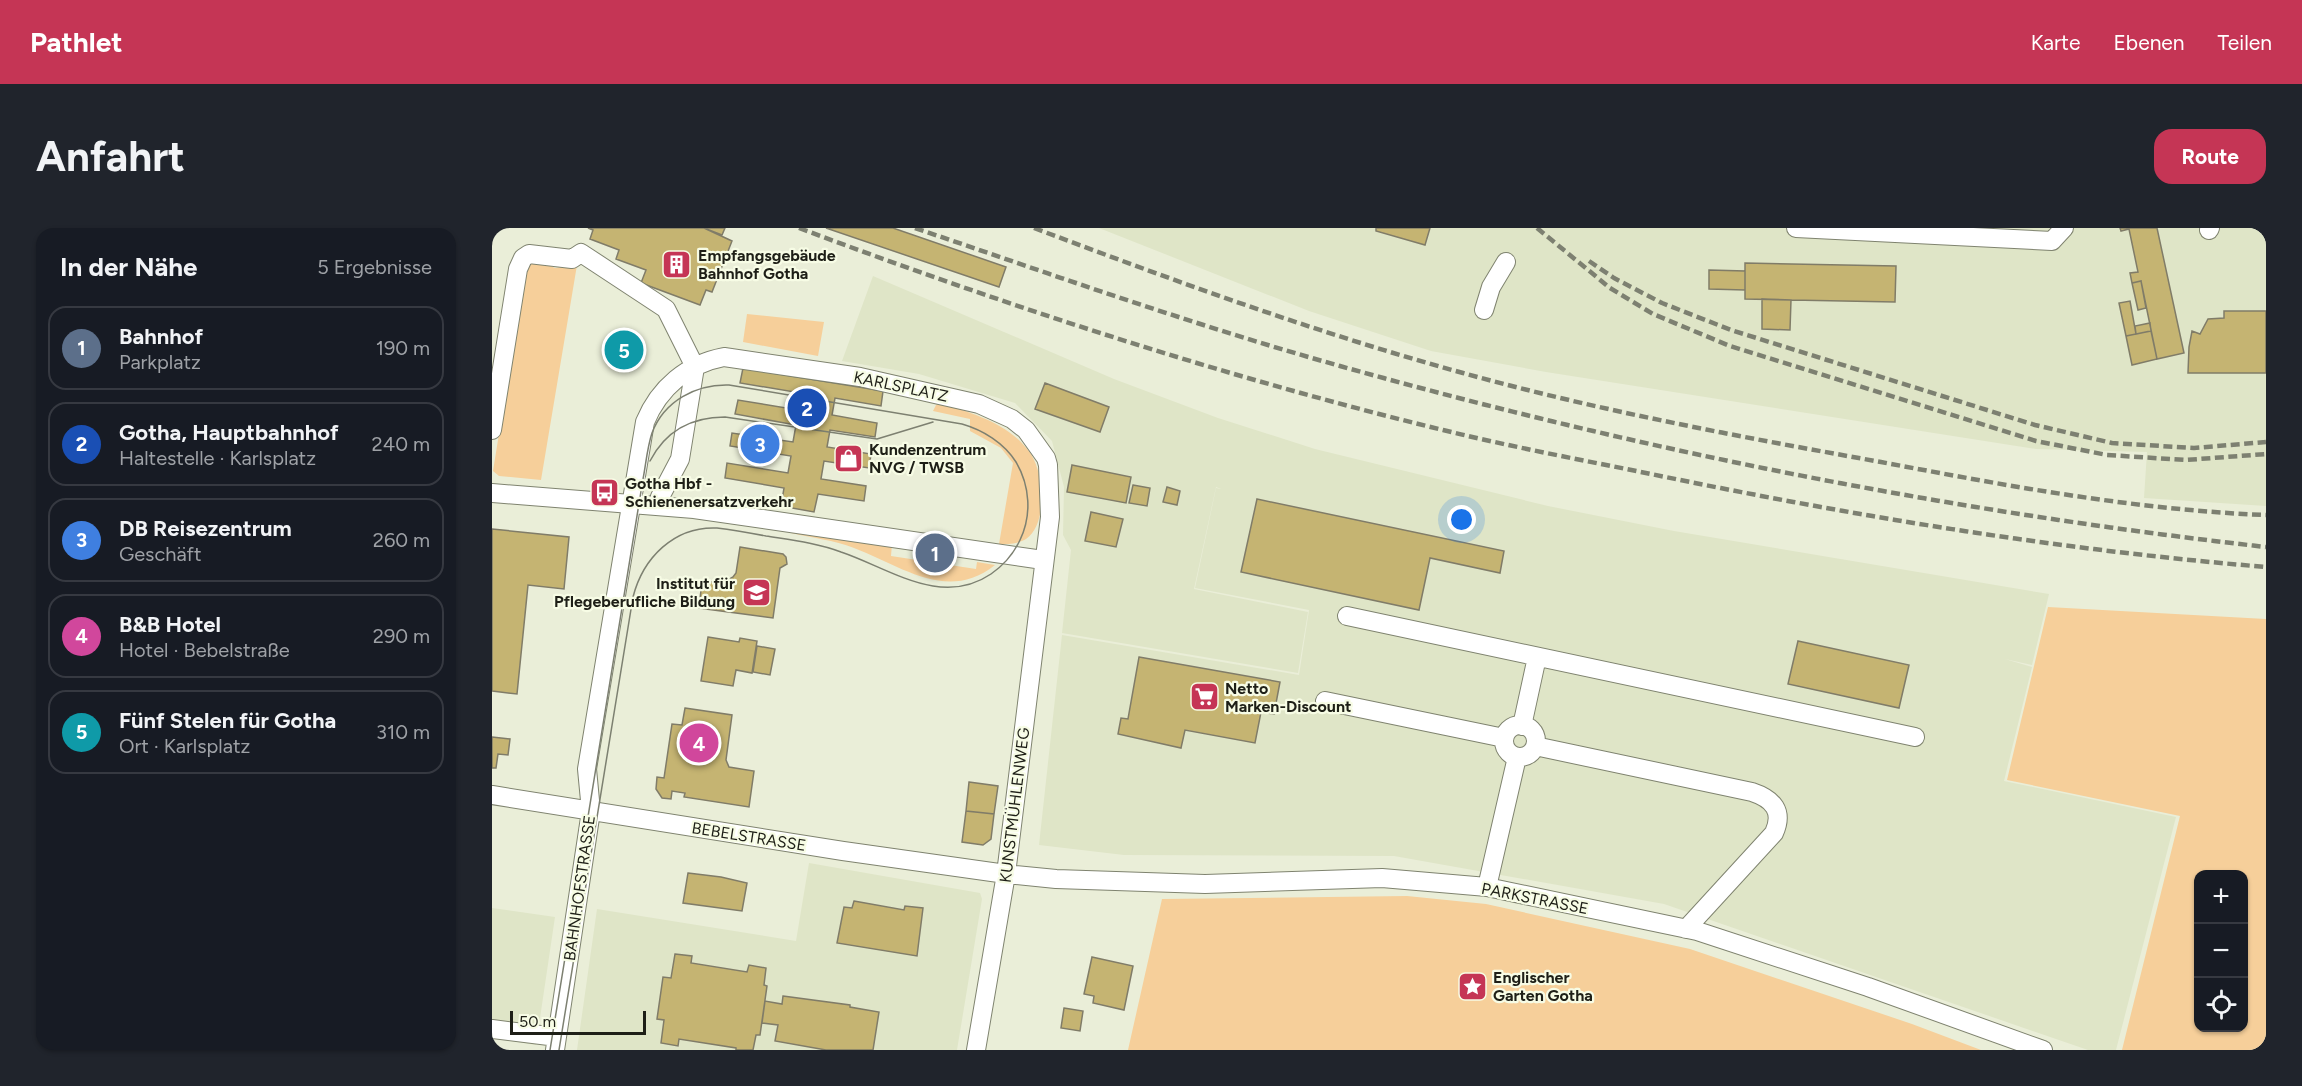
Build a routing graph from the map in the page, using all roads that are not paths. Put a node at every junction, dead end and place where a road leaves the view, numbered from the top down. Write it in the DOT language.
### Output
graph roads {
  1 [pos="1796,228"];
  2 [pos="2064,228"];
  3 [pos="1506,262"];
  4 [pos="1484,310"];
  5 [pos="695,367"];
  6 [pos="651,407"];
  7 [pos="492,430"];
  8 [pos="492,493"];
  9 [pos="660,496"];
  10 [pos="630,503"];
  11 [pos="1043,560"];
  12 [pos="1347,616"];
  13 [pos="1537,657"];
  14 [pos="1325,701"];
  15 [pos="1522,726"];
  16 [pos="1916,737"];
  17 [pos="1504,738"];
  18 [pos="1535,746"];
  19 [pos="1517,757"];
  20 [pos="492,795"];
  21 [pos="591,811"];
  22 [pos="1006,874"];
  23 [pos="1487,887"];
  24 [pos="1686,929"];
  25 [pos="492,1029"];
  26 [pos="556,1044"];
  27 [pos="976,1050"];
  28 [pos="2043,1050"];
  1 -- 2 [label="street"];
  3 -- 4 [label="street"];
  5 -- 6 [label="street, KARLSPLATZ"];
  5 -- 7 [label="street"];
  5 -- 9 [label="street"];
  5 -- 11 [label="street, KARLSPLATZ"];
  6 -- 10 [label="street, BAHNHOFSTRASSE"];
  8 -- 10 [label="street"];
  10 -- 11 [label="street"];
  10 -- 21 [label="street, BAHNHOFSTRASSE"];
  11 -- 22 [label="street, KUNSTMÜHLENWEG"];
  12 -- 13 [label="street"];
  13 -- 15 [label="street"];
  13 -- 16 [label="street"];
  14 -- 17 [label="street"];
  15 -- 17 [label="street"];
  15 -- 18 [label="street"];
  17 -- 19 [label="street"];
  18 -- 19 [label="street"];
  18 -- 24 [label="street"];
  19 -- 23 [label="street"];
  20 -- 21 [label="street, BEBELSTRASSE"];
  21 -- 22 [label="street, BEBELSTRASSE"];
  21 -- 26 [label="street, BAHNHOFSTRASSE"];
  22 -- 23 [label="street, PARKSTRASSE"];
  22 -- 27 [label="street, KUNSTMÜHLENWEG"];
  23 -- 24 [label="street, PARKSTRASSE"];
  24 -- 28 [label="street, PARKSTRASSE"];
  25 -- 26 [label="street"];
}
